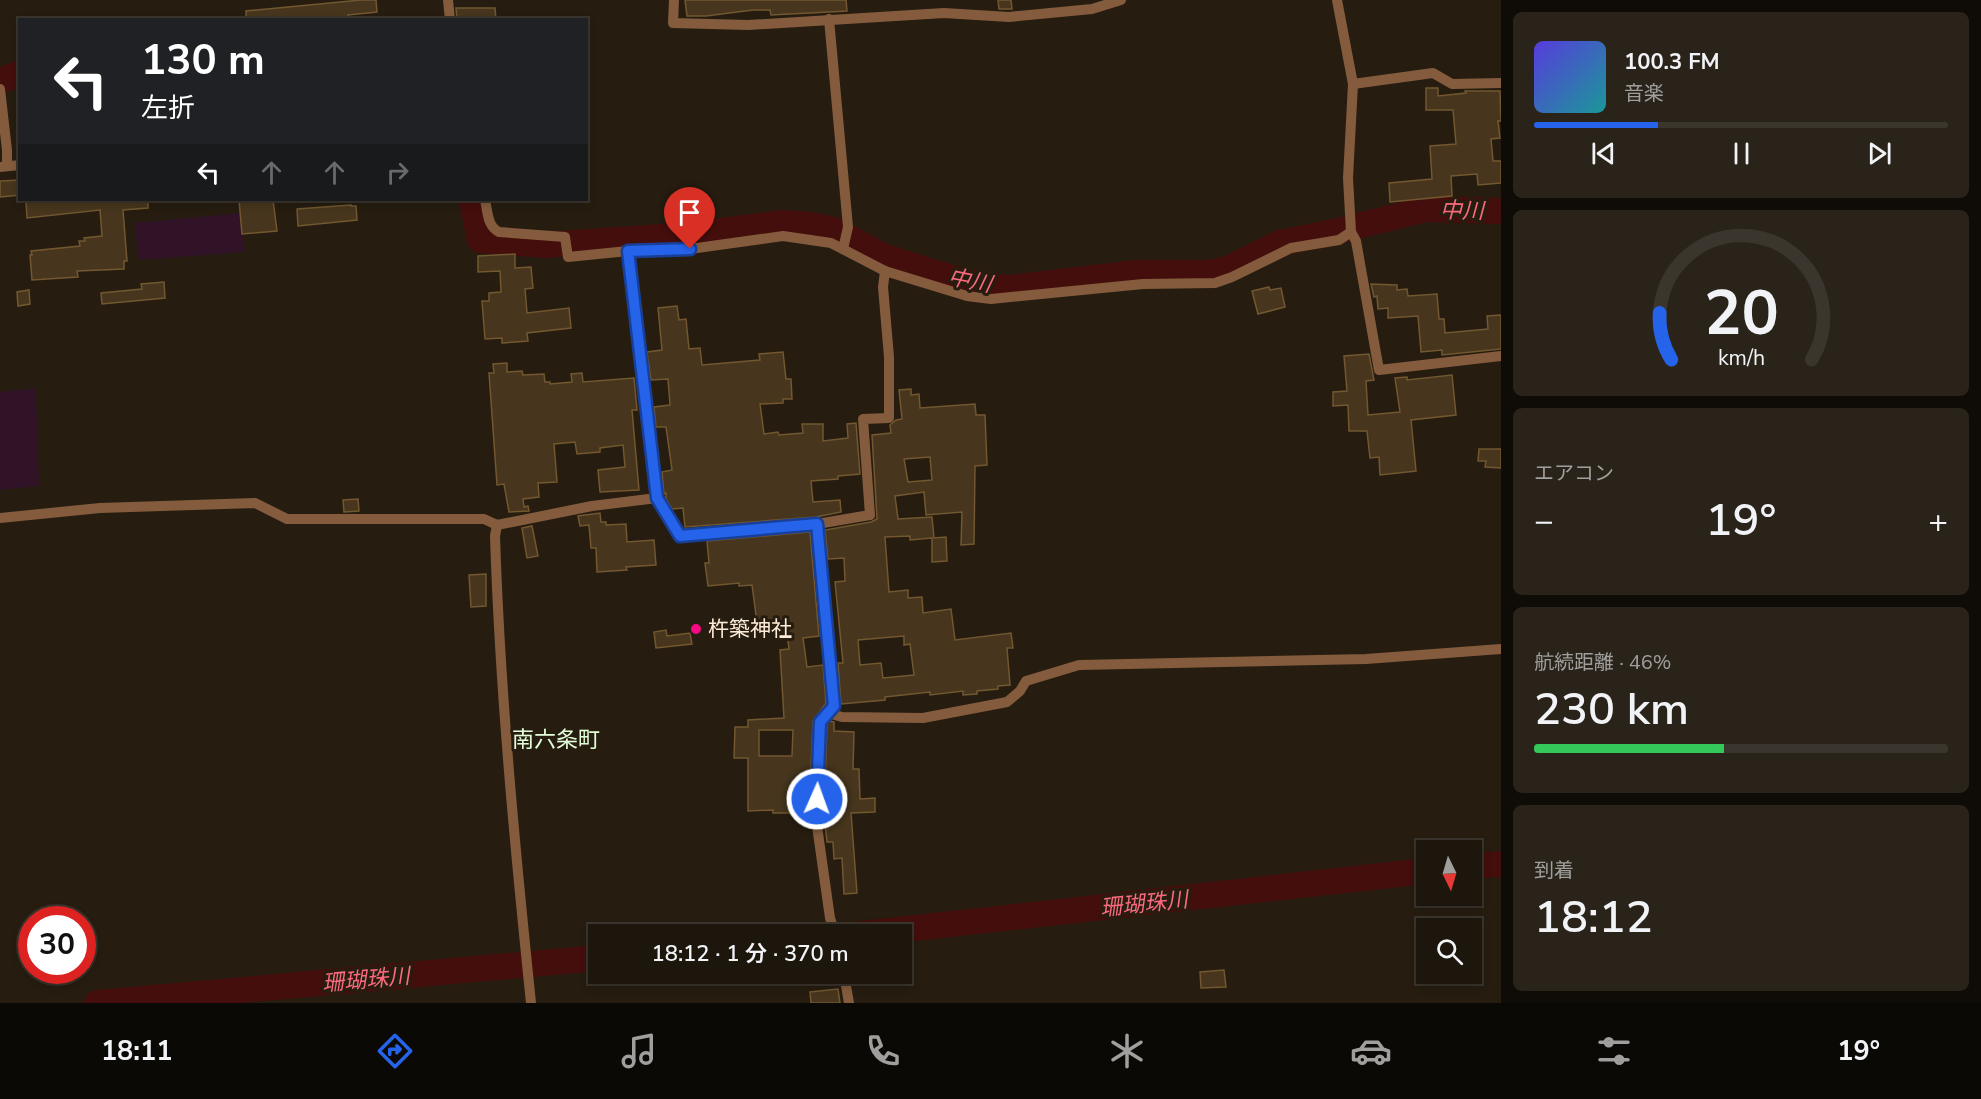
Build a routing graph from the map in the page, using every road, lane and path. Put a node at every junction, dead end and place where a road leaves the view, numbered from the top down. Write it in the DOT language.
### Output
graph roads {
  1 [pos="448,0"];
  2 [pos="674,0"];
  3 [pos="1121,0"];
  4 [pos="1337,0"];
  5 [pos="450,18"];
  6 [pos="829,19"];
  7 [pos="1501,83"];
  8 [pos="1353,84"];
  9 [pos="0,89"];
  10 [pos="18,165"];
  11 [pos="3,166"];
  12 [pos="486,201"];
  13 [pos="1351,232"];
  14 [pos="843,249"];
  15 [pos="628,251"];
  16 [pos="885,271"];
  17 [pos="1501,356"];
  18 [pos="657,498"];
  19 [pos="0,518"];
  20 [pos="817,524"];
  21 [pos="497,525"];
  22 [pos="1501,649"];
  23 [pos="828,713"];
  24 [pos="832,924"];
  25 [pos="846,984"];
  26 [pos="531,1003"];
  27 [pos="849,1003"];
  1 -- 5 [label="street"];
  2 -- 6 [label="street"];
  3 -- 6 [label="street"];
  4 -- 8 [label="street"];
  6 -- 14 [label="street"];
  7 -- 8 [label="street"];
  8 -- 13 [label="street"];
  9 -- 11 [label="street"];
  10 -- 11 [label="street"];
  12 -- 15 [label="street"];
  13 -- 16 [label="street"];
  13 -- 17 [label="street"];
  14 -- 15 [label="street"];
  14 -- 16 [label="street"];
  15 -- 18 [label="street"];
  16 -- 20 [label="street"];
  18 -- 20 [label="street"];
  18 -- 21 [label="street"];
  19 -- 21 [label="street"];
  20 -- 23 [label="street"];
  21 -- 26 [label="street"];
  22 -- 23 [label="street"];
  23 -- 24 [label="street"];
  25 -- 27 [label="street"];
}
